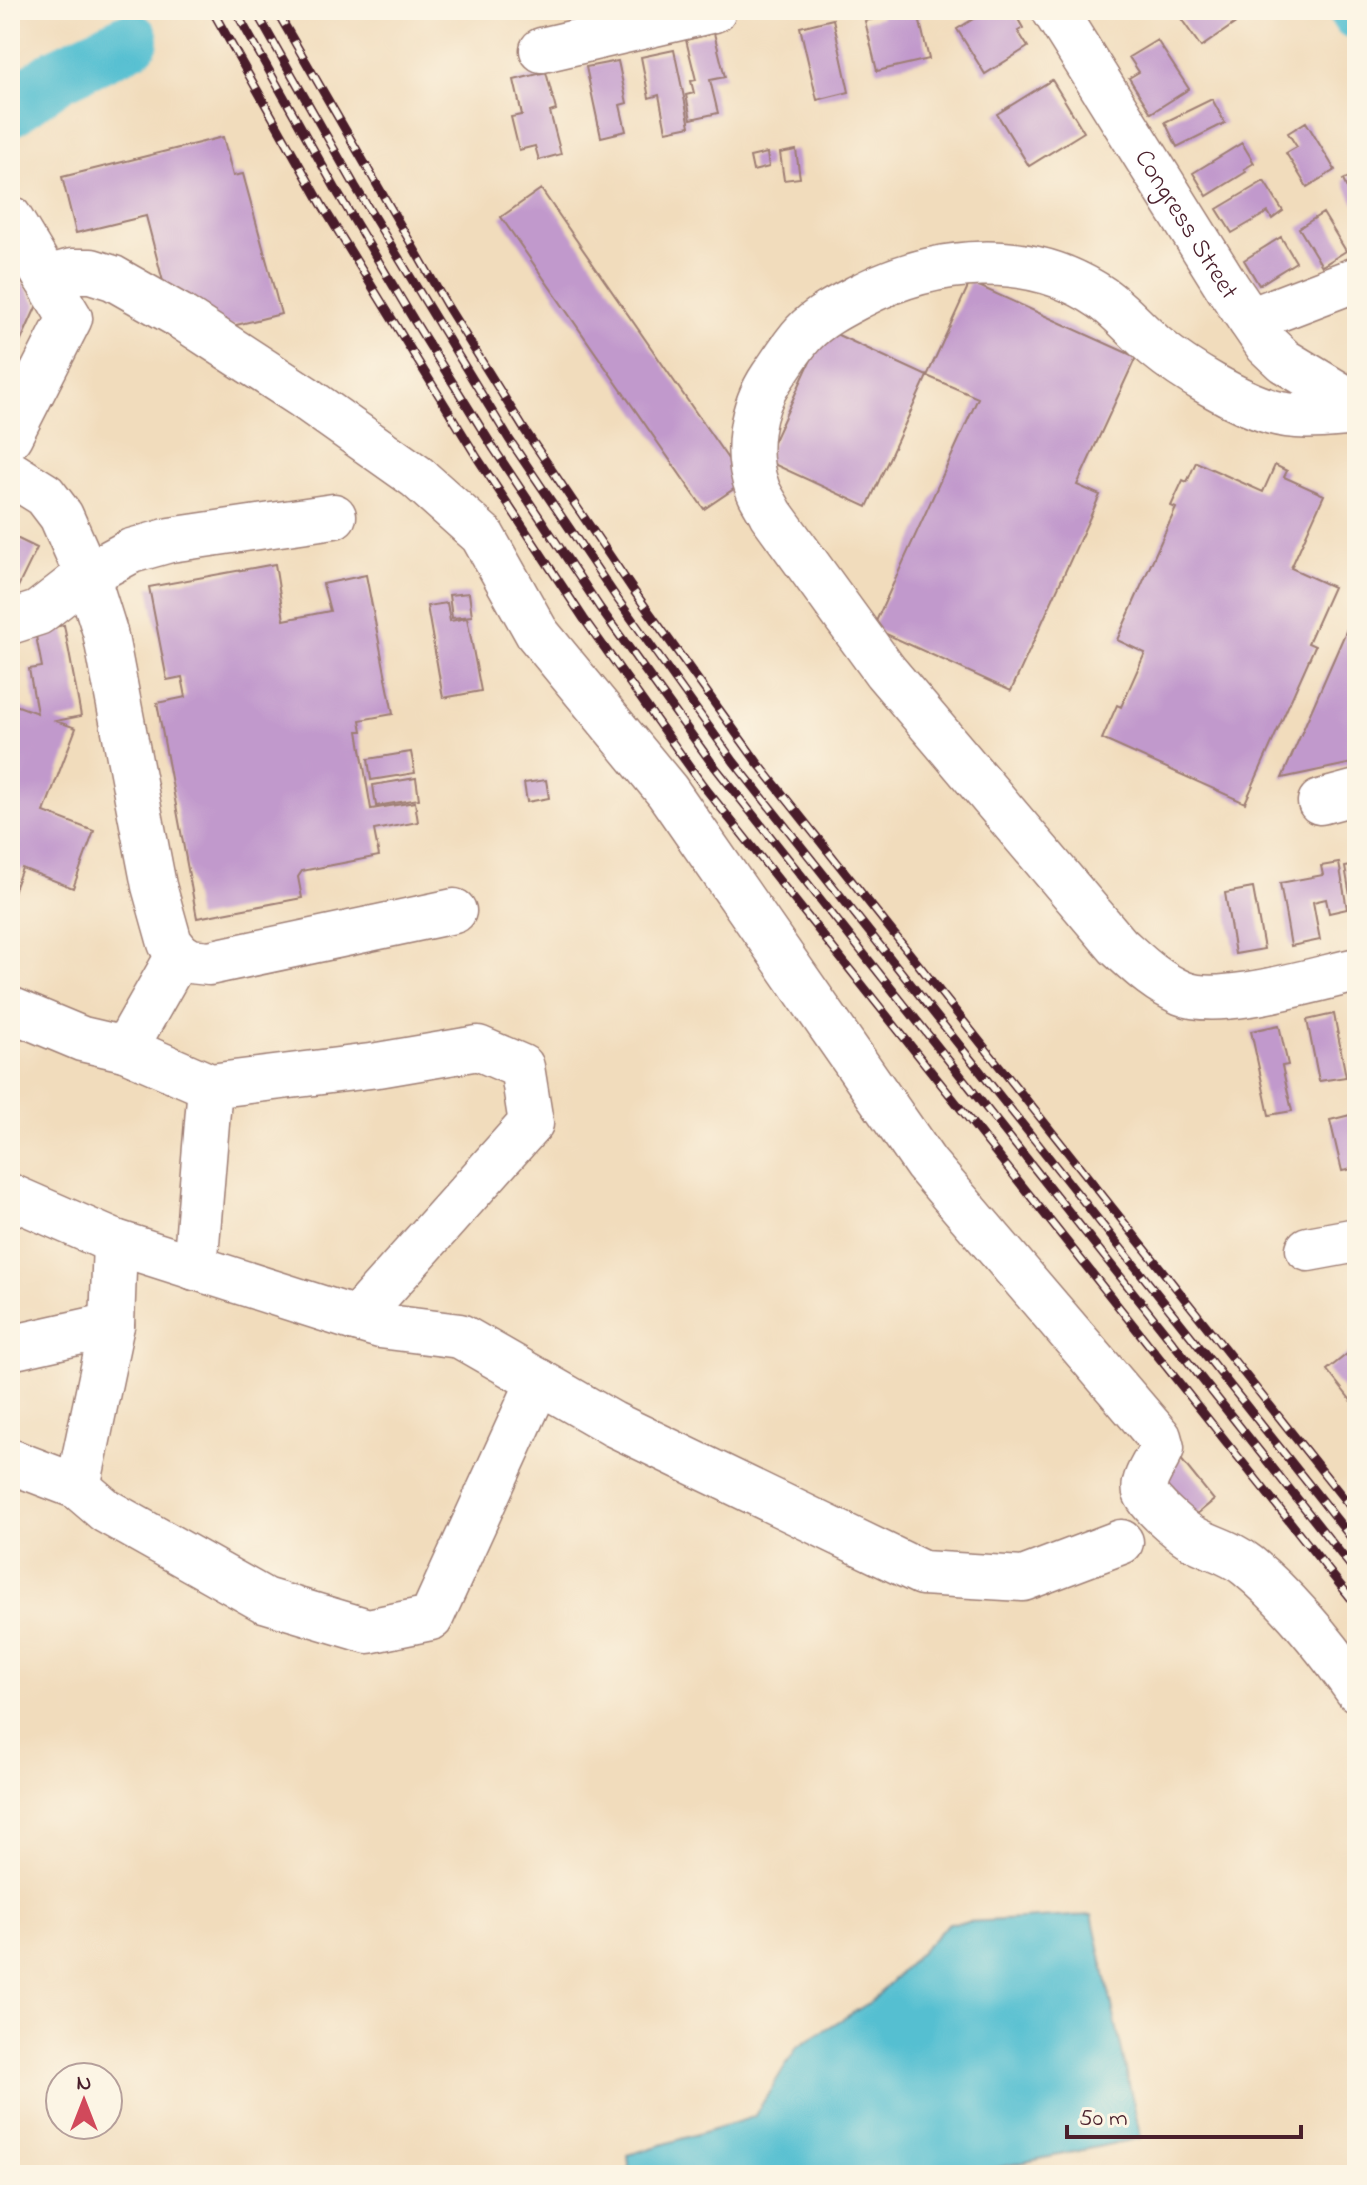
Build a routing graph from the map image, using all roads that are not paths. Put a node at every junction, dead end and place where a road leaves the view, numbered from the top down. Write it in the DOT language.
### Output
graph roads {
  1 [pos="714,10"];
  2 [pos="1054,10"];
  3 [pos="542,50"];
  4 [pos="10,218"];
  5 [pos="46,278"];
  6 [pos="1357,279"];
  7 [pos="1250,320"];
  8 [pos="1357,405"];
  9 [pos="1357,413"];
  10 [pos="10,436"];
  11 [pos="10,473"];
  12 [pos="334,516"];
  13 [pos="87,575"];
  14 [pos="10,622"];
  15 [pos="454,911"];
  16 [pos="179,954"];
  17 [pos="1357,970"];
  18 [pos="10,1009"];
  19 [pos="125,1049"];
  20 [pos="210,1086"];
  21 [pos="10,1196"];
  22 [pos="1357,1240"];
  23 [pos="115,1242"];
  24 [pos="1308,1249"];
  25 [pos="195,1268"];
  26 [pos="356,1319"];
  27 [pos="112,1325"];
  28 [pos="10,1348"];
  29 [pos="539,1381"];
  30 [pos="10,1461"];
  31 [pos="78,1487"];
  32 [pos="1121,1542"];
  33 [pos="1357,1690"];
  1 -- 3 [label="street"];
  2 -- 7 [label="street, Congress Street"];
  4 -- 5 [label="street"];
  5 -- 10 [label="street"];
  5 -- 33 [label="street"];
  6 -- 7 [label="street"];
  7 -- 8 [label="street, Congress Street"];
  9 -- 17 [label="street"];
  11 -- 13 [label="street"];
  12 -- 13 [label="street"];
  13 -- 14 [label="street"];
  13 -- 16 [label="street"];
  15 -- 16 [label="street"];
  16 -- 19 [label="street"];
  18 -- 19 [label="street"];
  19 -- 20 [label="street"];
  20 -- 25 [label="street"];
  20 -- 26 [label="street"];
  21 -- 23 [label="street"];
  22 -- 24 [label="street"];
  23 -- 25 [label="street"];
  23 -- 27 [label="street"];
  25 -- 26 [label="street"];
  26 -- 29 [label="street"];
  27 -- 28 [label="street"];
  27 -- 31 [label="street"];
  29 -- 31 [label="street"];
  29 -- 32 [label="street"];
  30 -- 31 [label="street"];
}
